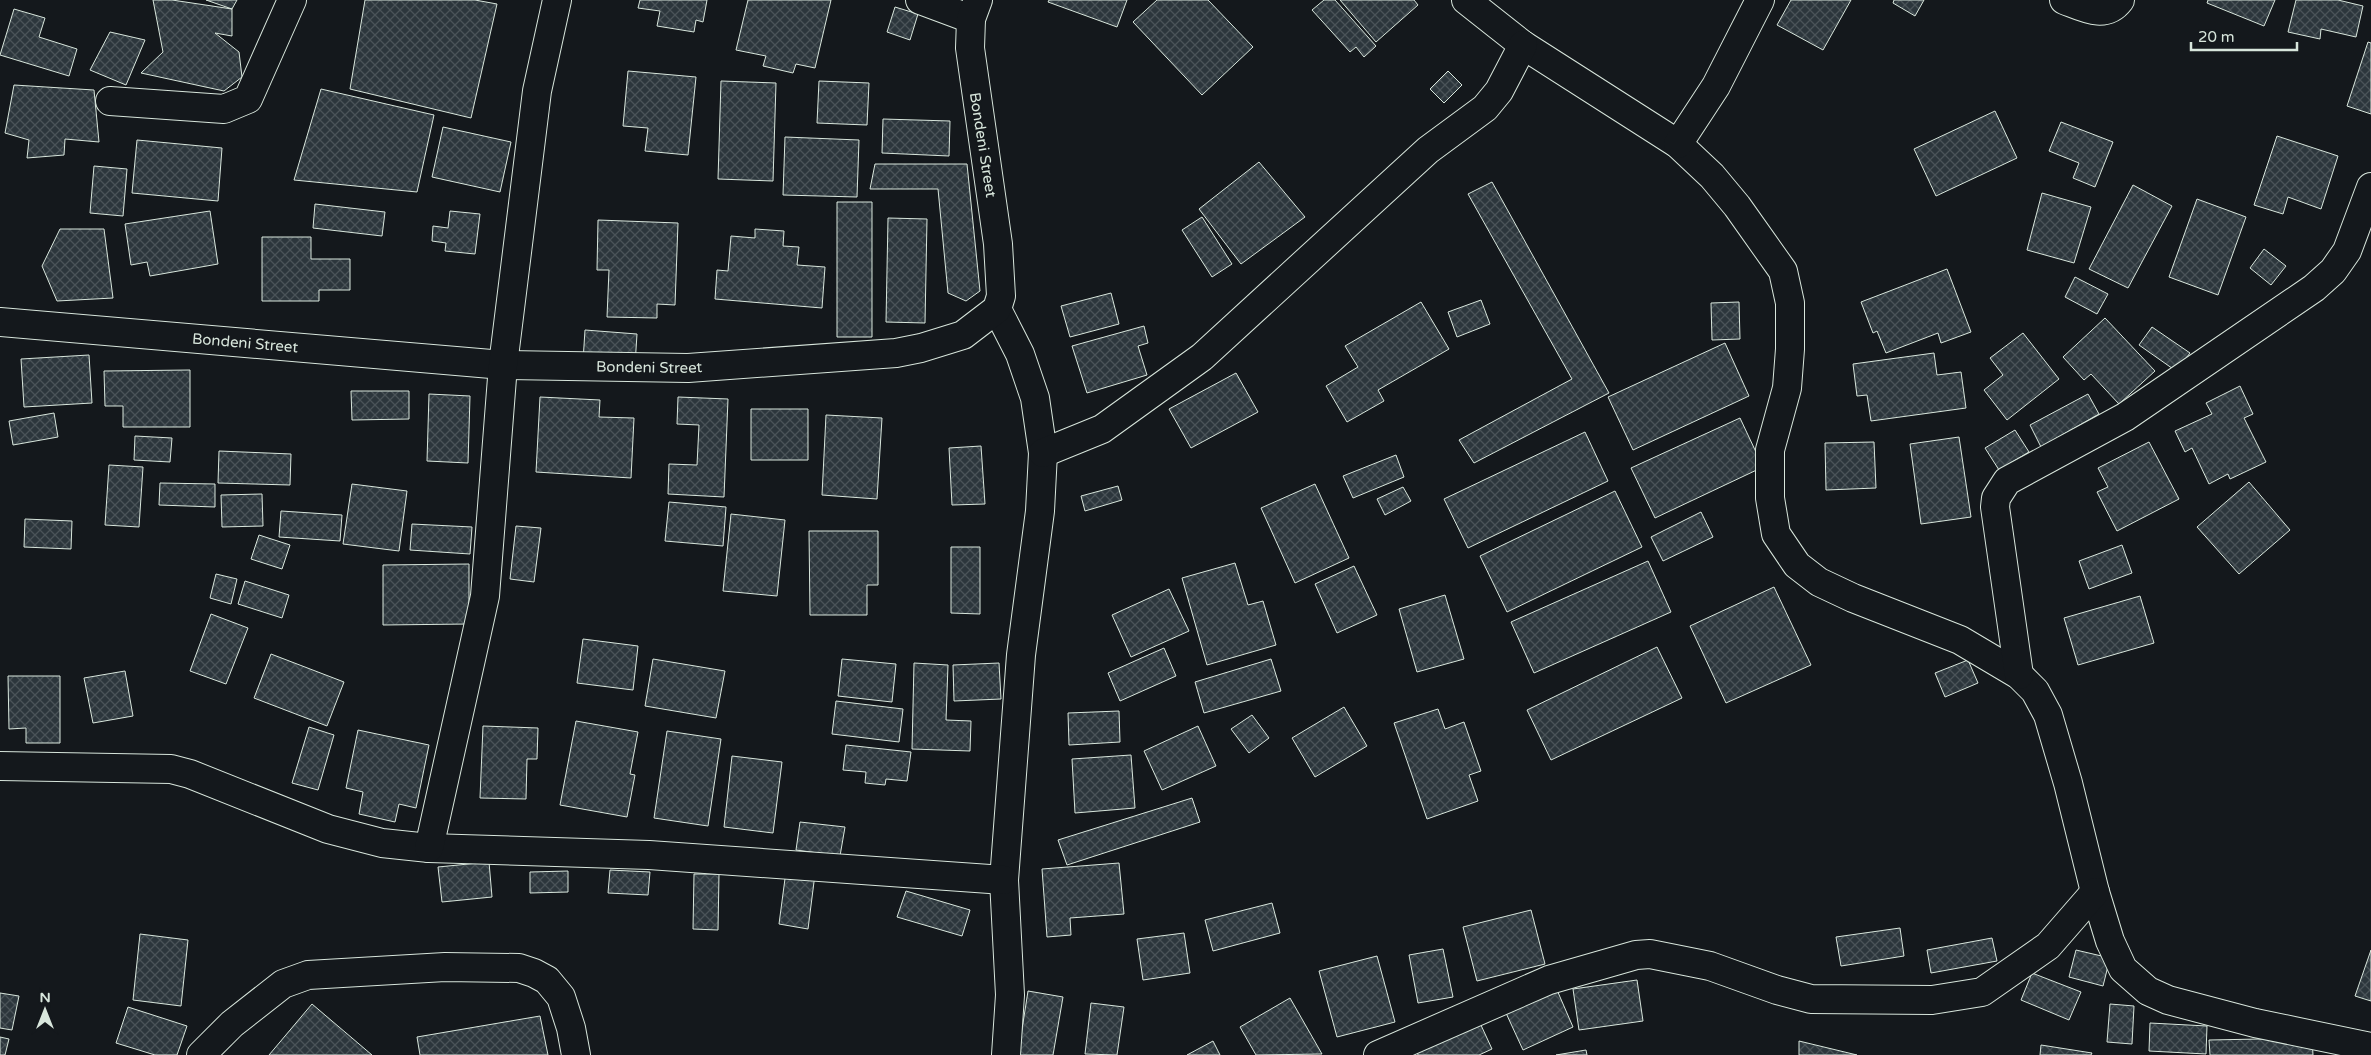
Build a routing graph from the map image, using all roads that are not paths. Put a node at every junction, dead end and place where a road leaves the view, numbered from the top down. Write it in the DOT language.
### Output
graph roads {
  1 [pos="292,0"];
  2 [pos="557,0"];
  3 [pos="920,0"];
  4 [pos="1466,0"];
  5 [pos="1760,0"];
  6 [pos="2064,0"];
  7 [pos="2120,0"];
  8 [pos="975,10"];
  9 [pos="1523,45"];
  10 [pos="110,101"];
  11 [pos="1678,144"];
  12 [pos="2371,187"];
  13 [pos="997,309"];
  14 [pos="0,322"];
  15 [pos="503,365"];
  16 [pos="1042,453"];
  17 [pos="2020,675"];
  18 [pos="0,766"];
  19 [pos="429,848"];
  20 [pos="1004,880"];
  21 [pos="2095,892"];
  22 [pos="2371,1047"];
  23 [pos="201,1055"];
  24 [pos="576,1055"];
  25 [pos="1006,1055"];
  26 [pos="1378,1055"];
  1 -- 10 [label="street"];
  2 -- 15 [label="street"];
  3 -- 8 [label="street, Bondeni Street"];
  4 -- 9 [label="street"];
  5 -- 11 [label="street"];
  6 -- 7 [label="street"];
  8 -- 13 [label="street, Bondeni Street"];
  9 -- 11 [label="street"];
  9 -- 16 [label="street"];
  11 -- 17 [label="street"];
  12 -- 17 [label="street"];
  13 -- 15 [label="street, Bondeni Street"];
  13 -- 16 [label="street"];
  14 -- 15 [label="street, Bondeni Street"];
  15 -- 19 [label="street"];
  16 -- 20 [label="street"];
  17 -- 21 [label="street"];
  18 -- 19 [label="street"];
  19 -- 20 [label="street"];
  20 -- 25 [label="street"];
  21 -- 22 [label="street"];
  21 -- 26 [label="street"];
  23 -- 24 [label="street"];
}
